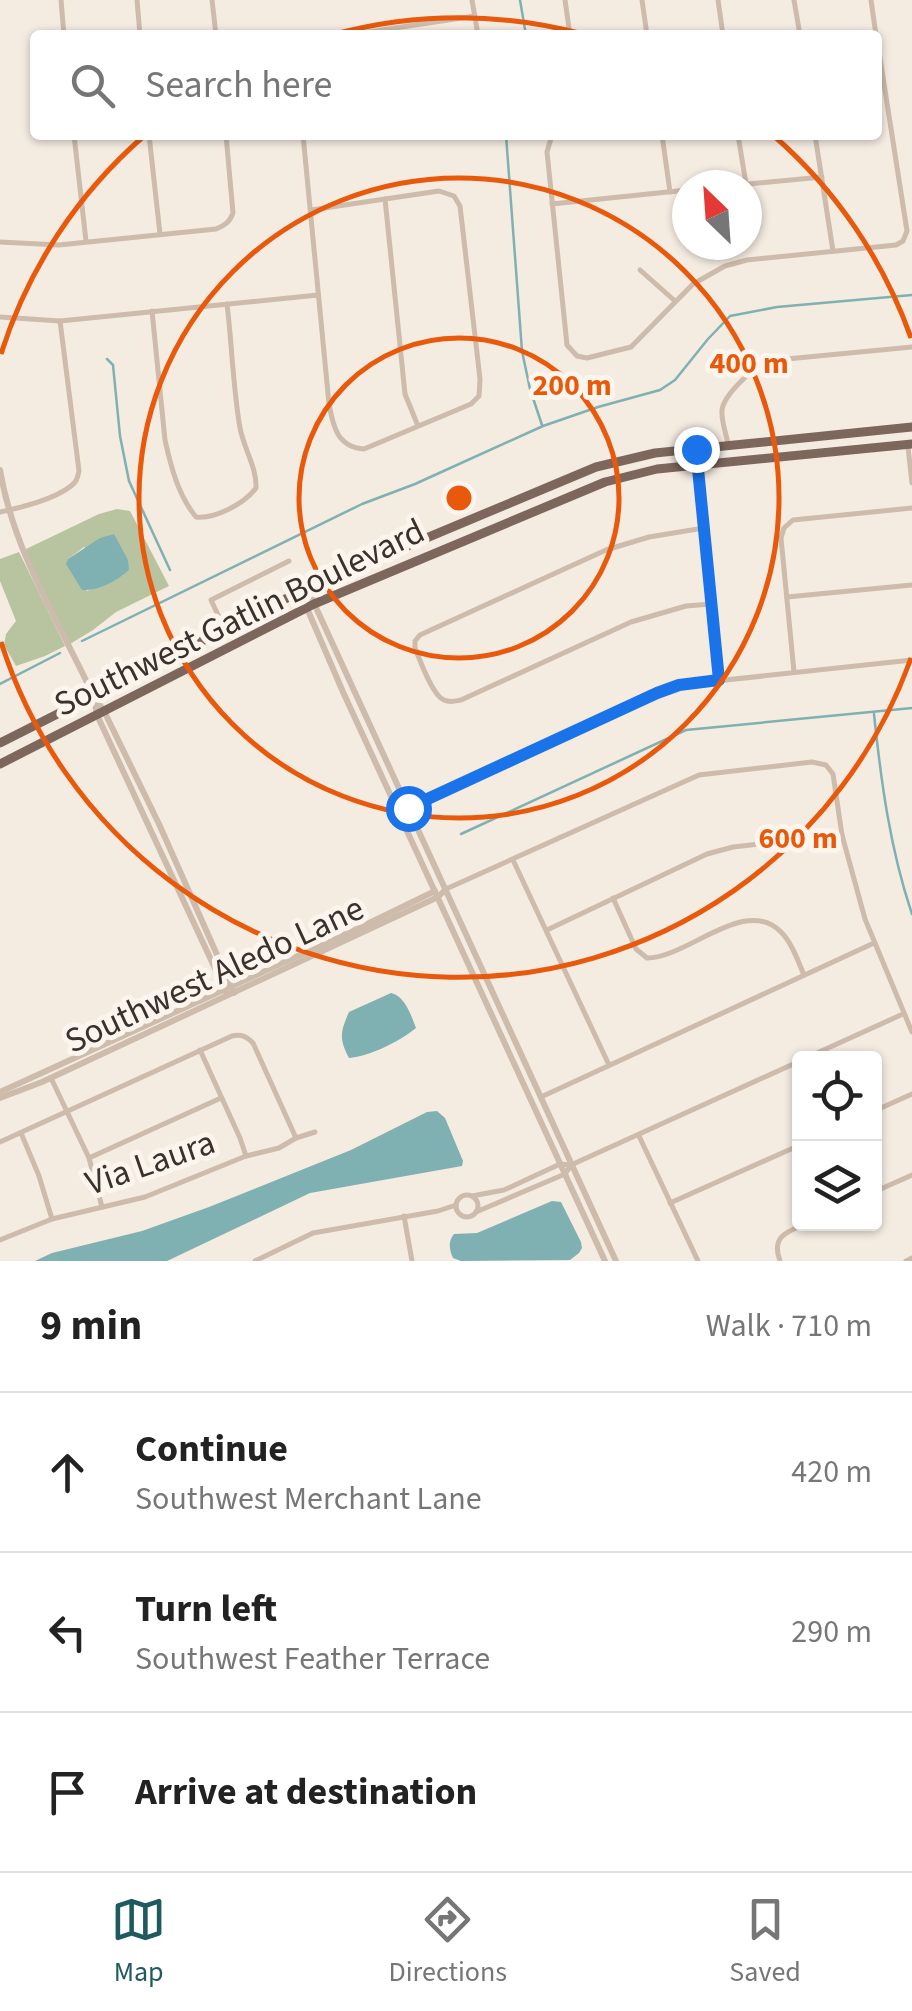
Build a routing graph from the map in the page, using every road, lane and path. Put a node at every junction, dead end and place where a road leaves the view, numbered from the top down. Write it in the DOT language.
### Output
graph roads {
  1 [pos="61,0"];
  2 [pos="136,0"];
  3 [pos="212,0"];
  4 [pos="472,0"];
  5 [pos="565,0"];
  6 [pos="642,0"];
  7 [pos="718,0"];
  8 [pos="794,0"];
  9 [pos="871,0"];
  10 [pos="474,16"];
  11 [pos="64,30"];
  12 [pos="139,30"];
  13 [pos="215,30"];
  14 [pos="381,30"];
  15 [pos="477,30"];
  16 [pos="569,30"];
  17 [pos="646,30"];
  18 [pos="722,30"];
  19 [pos="799,30"];
  20 [pos="876,30"];
  21 [pos="882,69"];
  22 [pos="75,140"];
  23 [pos="150,140"];
  24 [pos="226,140"];
  25 [pos="304,140"];
  26 [pos="551,140"];
  27 [pos="663,140"];
  28 [pos="739,140"];
  29 [pos="816,140"];
  30 [pos="744,170"];
  31 [pos="822,177"];
  32 [pos="762,183"];
  33 [pos="670,192"];
  34 [pos="385,199"];
  35 [pos="552,204"];
  36 [pos="311,210"];
  37 [pos="160,234"];
  38 [pos="0,242"];
  39 [pos="86,242"];
  40 [pos="833,252"];
  41 [pos="640,270"];
  42 [pos="318,295"];
  43 [pos="675,301"];
  44 [pos="226,304"];
  45 [pos="152,312"];
  46 [pos="0,318"];
  47 [pos="60,321"];
  48 [pos="912,347"];
  49 [pos="418,426"];
  50 [pos="912,427"];
  51 [pos="910,444"];
  52 [pos="728,446"];
  53 [pos="696,449"];
  54 [pos="698,465"];
  55 [pos="0,470"];
  56 [pos="912,484"];
  57 [pos="912,508"];
  58 [pos="4,511"];
  59 [pos="704,528"];
  60 [pos="289,561"];
  61 [pos="912,584"];
  62 [pos="304,590"];
  63 [pos="787,597"];
  64 [pos="711,604"];
  65 [pos="311,606"];
  66 [pos="225,630"];
  67 [pos="912,660"];
  68 [pos="794,672"];
  69 [pos="719,680"];
  70 [pos="94,697"];
  71 [pos="100,713"];
  72 [pos="0,743"];
  73 [pos="0,764"];
  74 [pos="408,808"];
  75 [pos="842,835"];
  76 [pos="512,860"];
  77 [pos="446,890"];
  78 [pos="436,894"];
  79 [pos="613,898"];
  80 [pos="547,930"];
  81 [pos="874,943"];
  82 [pos="804,974"];
  83 [pos="230,991"];
  84 [pos="903,1014"];
  85 [pos="912,1032"];
  86 [pos="200,1050"];
  87 [pos="823,1051"];
  88 [pos="609,1065"];
  89 [pos="792,1065"];
  90 [pos="49,1074"];
  91 [pos="912,1094"];
  92 [pos="0,1095"];
  93 [pos="541,1097"];
  94 [pos="221,1098"];
  95 [pos="882,1107"];
  96 [pos="67,1112"];
  97 [pos="21,1132"];
  98 [pos="316,1132"];
  99 [pos="639,1136"];
  100 [pos="296,1138"];
  101 [pos="0,1142"];
  102 [pos="792,1149"];
  103 [pos="246,1156"];
  104 [pos="89,1158"];
  105 [pos="560,1164"];
  106 [pos="571,1165"];
  107 [pos="565,1174"];
  108 [pos="912,1175"];
  109 [pos="882,1188"];
  110 [pos="472,1196"];
  111 [pos="670,1203"];
  112 [pos="103,1208"];
  113 [pos="456,1208"];
  114 [pos="476,1212"];
  115 [pos="404,1216"];
  116 [pos="52,1219"];
  117 [pos="792,1230"];
  118 [pos="0,1240"];
  119 [pos="255,1261"];
  120 [pos="412,1261"];
  121 [pos="605,1261"];
  122 [pos="616,1261"];
  123 [pos="698,1261"];
  124 [pos="780,1261"];
  1 -- 11 [label="street"];
  2 -- 12 [label="street"];
  3 -- 13 [label="street"];
  4 -- 10 [label="street"];
  5 -- 16 [label="street"];
  6 -- 17 [label="street"];
  7 -- 18 [label="street"];
  8 -- 19 [label="street"];
  9 -- 20 [label="street"];
  10 -- 14 [label="street"];
  10 -- 15 [label="street"];
  21 -- 40 [label="street"];
  22 -- 39 [label="street"];
  23 -- 37 [label="street"];
  24 -- 37 [label="street"];
  25 -- 36 [label="street"];
  26 -- 35 [label="street"];
  27 -- 33 [label="street"];
  28 -- 30 [label="street"];
  29 -- 31 [label="street"];
  31 -- 32 [label="street"];
  31 -- 40 [label="street"];
  33 -- 35 [label="street"];
  34 -- 36 [label="street"];
  34 -- 49 [label="street"];
  34 -- 49 [label="street"];
  35 -- 43 [label="street"];
  36 -- 42 [label="street"];
  37 -- 39 [label="street"];
  38 -- 39 [label="street"];
  40 -- 43 [label="street"];
  41 -- 43 [label="street"];
  42 -- 44 [label="street"];
  42 -- 49 [label="street"];
  44 -- 45 [label="street"];
  44 -- 45 [label="street"];
  45 -- 47 [label="street"];
  46 -- 47 [label="street"];
  47 -- 58 [label="street"];
  48 -- 52 [label="street"];
  50 -- 52 [label="main road, Southwest Gatlin Boulevard"];
  51 -- 54 [label="main road, Southwest Gatlin Boulevard"];
  51 -- 56 [label="street"];
  52 -- 53 [label="main road, Southwest Gatlin Boulevard"];
  53 -- 54 [label="street"];
  53 -- 62 [label="main road, Southwest Gatlin Boulevard"];
  54 -- 59 [label="street"];
  54 -- 65 [label="main road, Southwest Gatlin Boulevard"];
  55 -- 58 [label="street"];
  57 -- 63 [label="street"];
  58 -- 70 [label="street"];
  59 -- 64 [label="street"];
  59 -- 64 [label="street"];
  60 -- 66 [label="street"];
  61 -- 63 [label="street"];
  62 -- 65 [label="street"];
  62 -- 66 [label="main road, Southwest Gatlin Boulevard"];
  63 -- 68 [label="street"];
  64 -- 69 [label="street"];
  65 -- 71 [label="main road, Southwest Gatlin Boulevard"];
  65 -- 74 [label="street"];
  65 -- 78 [label="street"];
  66 -- 70 [label="main road, Southwest Gatlin Boulevard"];
  67 -- 68 [label="street"];
  68 -- 69 [label="street"];
  69 -- 74 [label="street"];
  70 -- 71 [label="street"];
  70 -- 72 [label="main road, Southwest Gatlin Boulevard"];
  71 -- 73 [label="main road, Southwest Gatlin Boulevard"];
  71 -- 83 [label="street"];
  74 -- 77 [label="street"];
  75 -- 76 [label="street, Southwest Aledo Lane"];
  75 -- 79 [label="street"];
  75 -- 81 [label="street"];
  76 -- 77 [label="street, Southwest Aledo Lane"];
  76 -- 80 [label="street"];
  77 -- 78 [label="street, Southwest Aledo Lane"];
  77 -- 93 [label="street"];
  78 -- 83 [label="street, Southwest Aledo Lane"];
  78 -- 105 [label="street"];
  79 -- 80 [label="street"];
  79 -- 82 [label="street"];
  80 -- 88 [label="street"];
  81 -- 82 [label="street"];
  81 -- 84 [label="street"];
  82 -- 88 [label="street"];
  83 -- 90 [label="street, Southwest Aledo Lane"];
  84 -- 85 [label="street"];
  84 -- 87 [label="street"];
  86 -- 94 [label="street"];
  86 -- 96 [label="street"];
  86 -- 100 [label="street"];
  88 -- 93 [label="street"];
  89 -- 99 [label="street"];
  90 -- 92 [label="street, Southwest Aledo Lane"];
  90 -- 96 [label="street"];
  91 -- 95 [label="street"];
  93 -- 106 [label="street"];
  94 -- 103 [label="street"];
  94 -- 104 [label="street"];
  96 -- 97 [label="street"];
  96 -- 104 [label="street"];
  97 -- 101 [label="street"];
  97 -- 116 [label="street"];
  98 -- 100 [label="street, Via Laura"];
  99 -- 106 [label="street"];
  99 -- 111 [label="street"];
  100 -- 103 [label="street, Via Laura"];
  102 -- 111 [label="street"];
  103 -- 112 [label="street, Via Laura"];
  104 -- 112 [label="street"];
  105 -- 106 [label="street"];
  105 -- 107 [label="street"];
  105 -- 110 [label="street"];
  106 -- 107 [label="street"];
  106 -- 122 [label="street"];
  107 -- 114 [label="street"];
  107 -- 121 [label="street"];
  108 -- 109 [label="street"];
  110 -- 113 [label="street"];
  110 -- 114 [label="street"];
  111 -- 123 [label="street"];
  112 -- 116 [label="street, Via Laura"];
  113 -- 114 [label="street"];
  113 -- 115 [label="street"];
  115 -- 119 [label="street"];
  115 -- 120 [label="street"];
  116 -- 118 [label="street, Via Laura"];
  117 -- 124 [label="street"];
}
